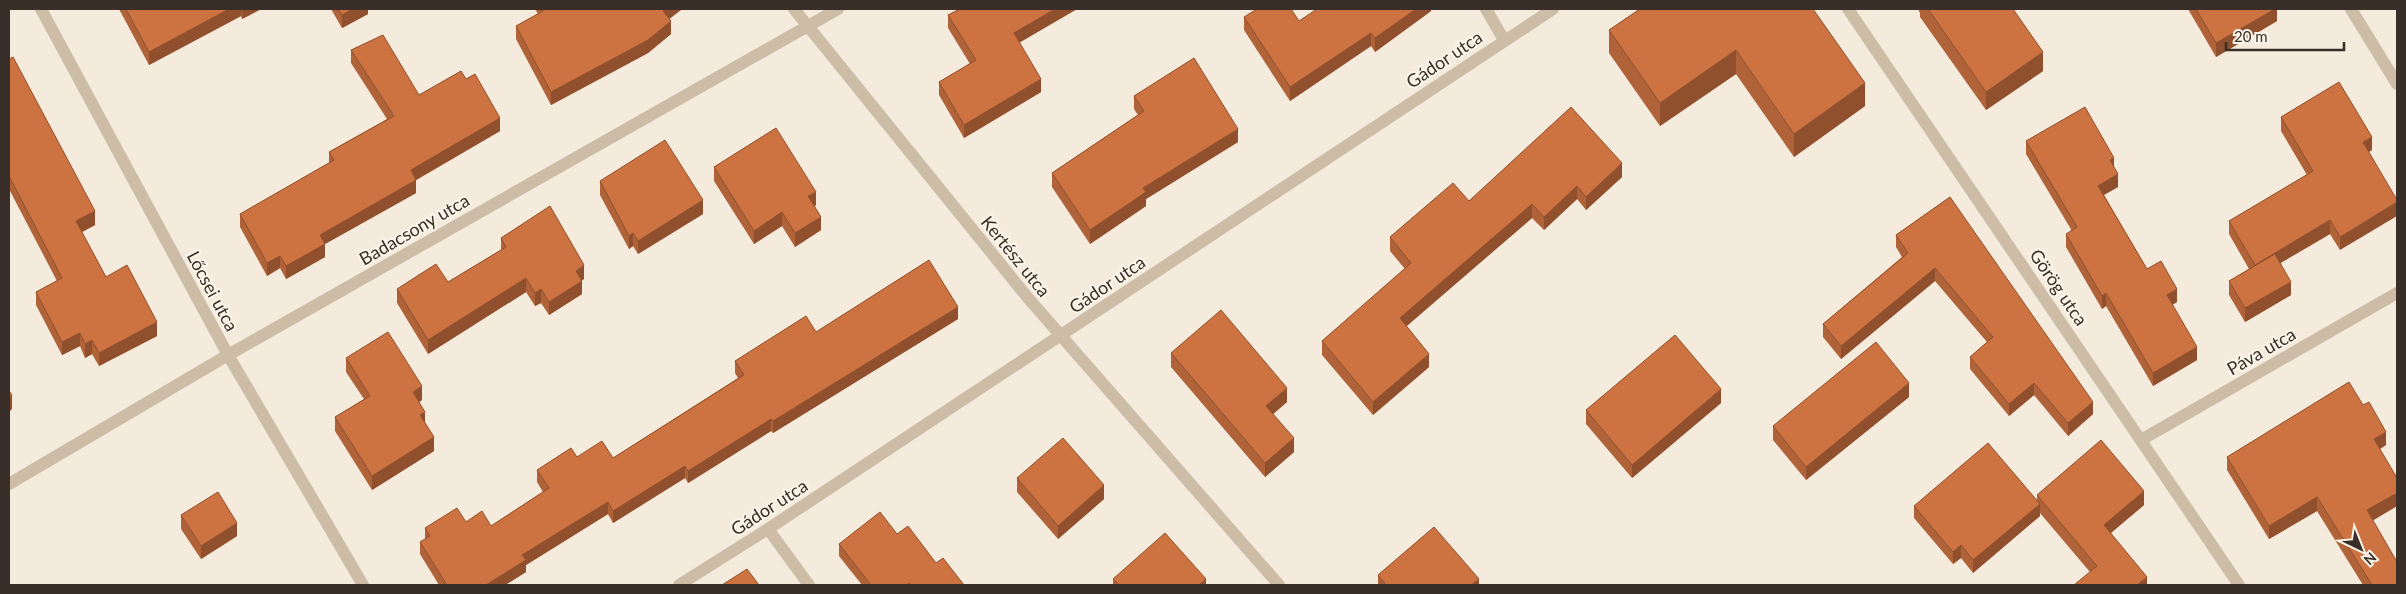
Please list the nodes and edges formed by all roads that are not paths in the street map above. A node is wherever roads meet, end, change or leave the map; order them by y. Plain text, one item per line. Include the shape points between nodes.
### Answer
1 (40, 9) edge
2 (794, 9) edge
3 (838, 9) edge
4 (1486, 9) edge
5 (1553, 9) edge
6 (1848, 9) edge
7 (2352, 9) edge
8 (808, 26) junction
9 (1504, 40) junction
10 (2395, 76) edge
11 (2397, 293) edge
12 (1060, 336) junction
13 (228, 355) junction
14 (2141, 440) junction
15 (9, 484) edge
16 (768, 529) junction
17 (363, 585) edge
18 (679, 585) edge
19 (809, 585) edge
20 (1279, 585) edge
21 (2239, 585) edge

1 - 13 street, Lőcsei utca
2 - 8 street, Kertész utca
3 - 8 street, Badacsony utca
4 - 9 street
5 - 9 street, Gádor utca
6 - 14 street, Görög utca
7 - 10 street
8 - 12 street, Kertész utca
8 - 13 street, Badacsony utca
9 - 12 street, Gádor utca
11 - 14 street, Páva utca
12 - 16 street, Gádor utca
12 - 20 street, Kertész utca
13 - 15 street, Badacsony utca
13 - 17 street, Lőcsei utca
14 - 21 street, Görög utca
16 - 18 street, Gádor utca
16 - 19 street

